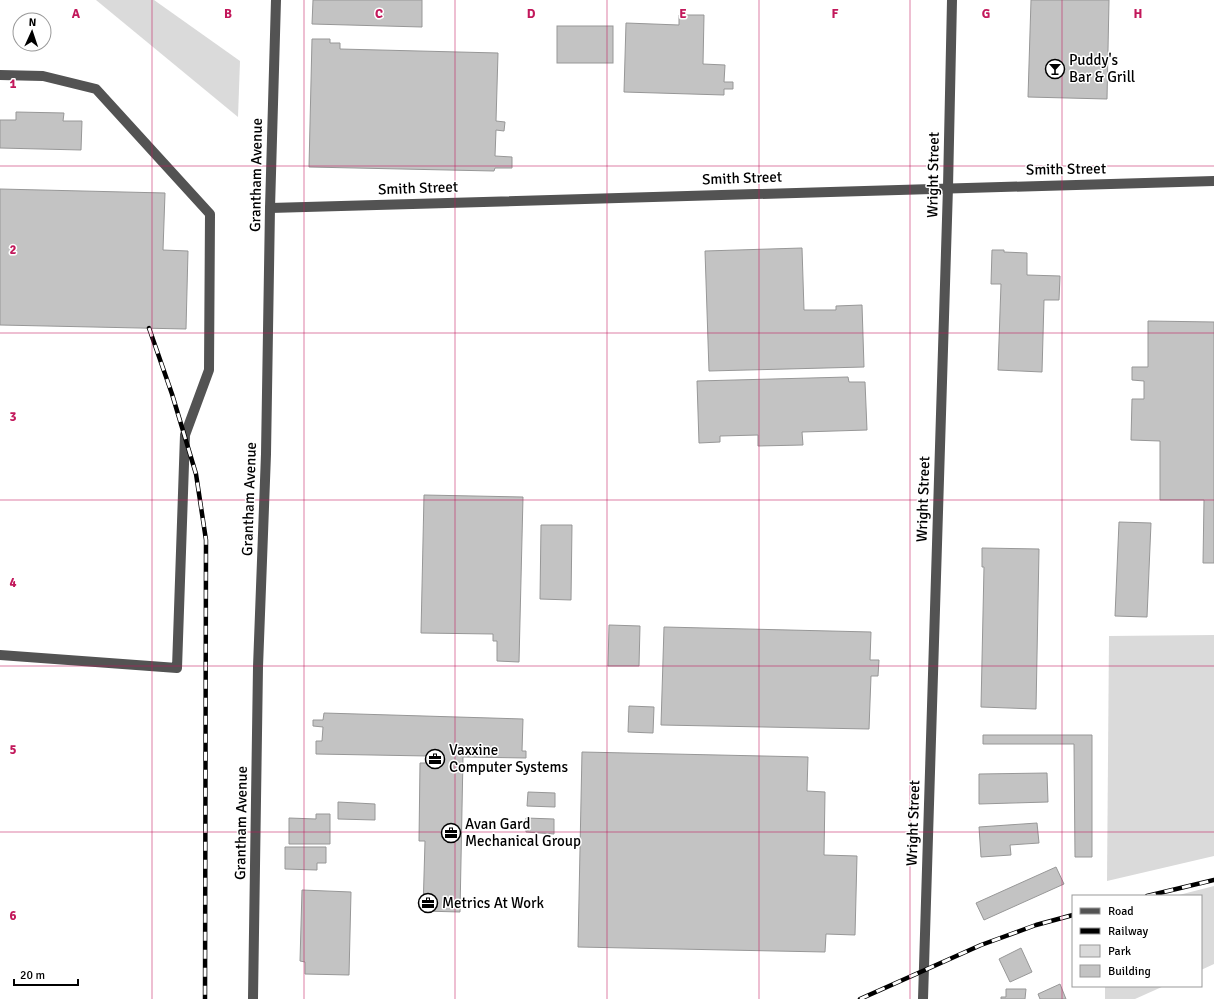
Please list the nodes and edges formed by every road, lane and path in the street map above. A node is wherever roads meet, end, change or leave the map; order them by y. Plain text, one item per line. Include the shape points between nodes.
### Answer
1 (276, 0) edge
2 (952, 0) edge
3 (0, 75) edge
4 (1214, 180) edge
5 (948, 187) junction
6 (270, 208) junction
7 (0, 655) edge
8 (254, 999) edge
9 (923, 999) edge

1 - 6 street, Grantham Avenue
2 - 5 street, Wright Street
3 - 7 street via 43,76 96,89 210,214 210,222 209,370 184,435 177,668
4 - 5 street, Smith Street
5 - 6 street, Smith Street
5 - 9 street, Wright Street
6 - 8 street, Grantham Avenue via 266,454 258,668

